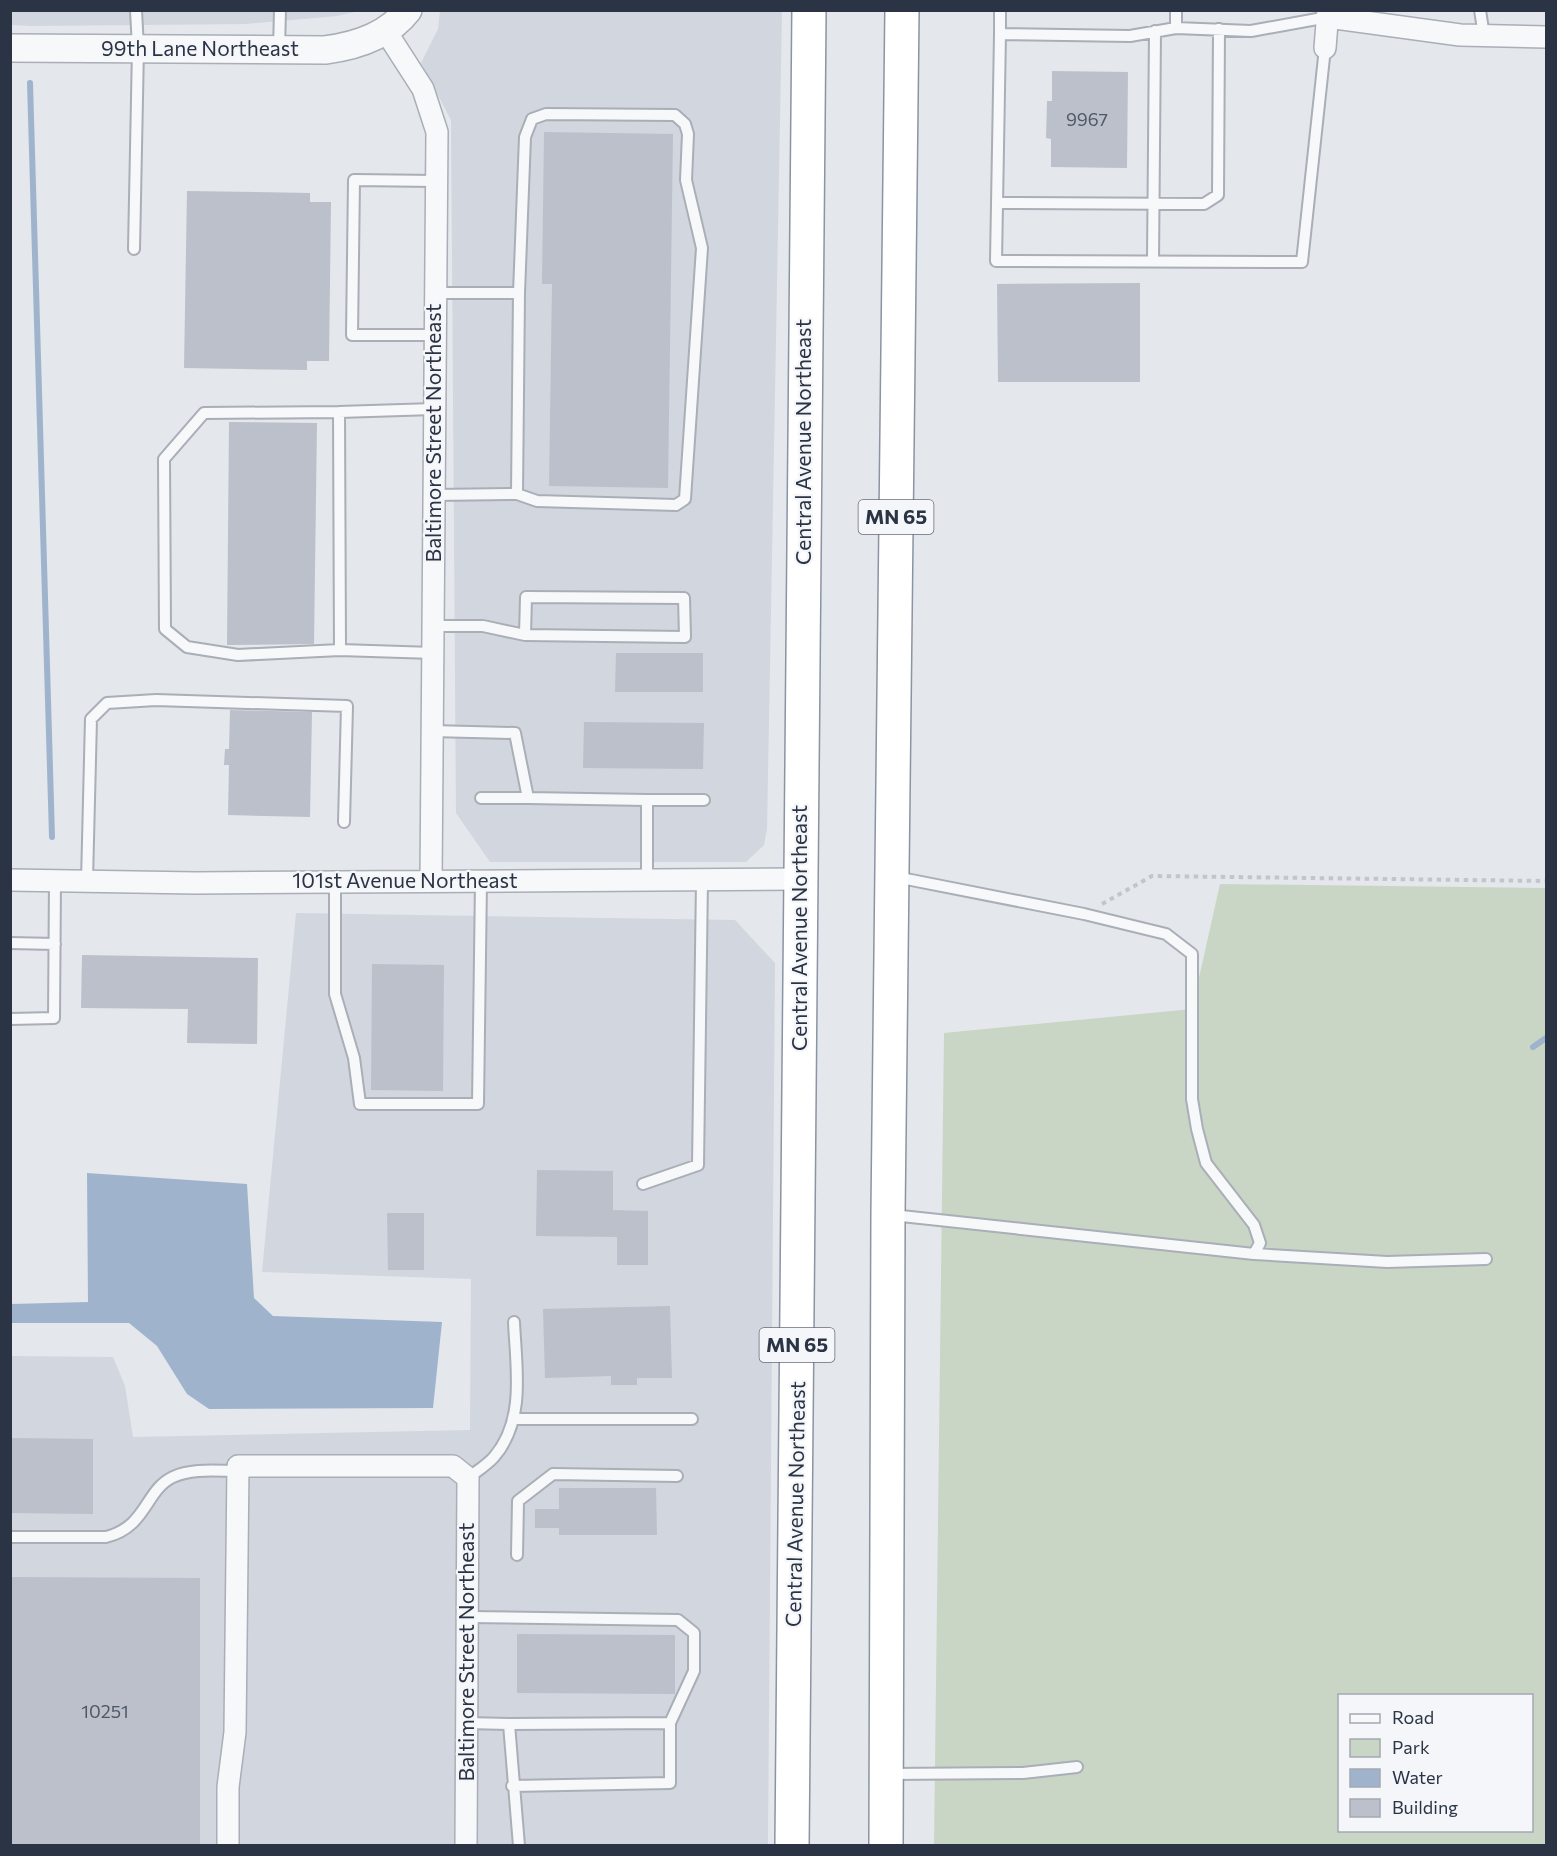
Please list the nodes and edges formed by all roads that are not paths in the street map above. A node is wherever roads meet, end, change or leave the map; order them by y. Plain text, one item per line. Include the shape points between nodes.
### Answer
1 (135, 10) edge
2 (280, 10) edge
3 (408, 10) edge
4 (809, 10) edge
5 (902, 10) edge
6 (1000, 10) edge
7 (1176, 10) edge
8 (1480, 10) edge
9 (1328, 14) edge
10 (1176, 28) junction
11 (1219, 29) junction
12 (385, 30) junction
13 (1155, 31) junction
14 (1000, 34) junction
15 (1484, 36) junction
16 (1546, 37) edge
17 (10, 48) edge
18 (138, 48) junction
19 (1325, 48) joint
20 (279, 50) junction
21 (436, 181) junction
22 (1154, 202) junction
23 (997, 203) junction
24 (134, 249) dead end
25 (1153, 261) junction
26 (436, 292) junction
27 (519, 292) junction
28 (435, 334) junction
29 (435, 409) junction
30 (339, 412) junction
31 (517, 494) junction
32 (434, 495) junction
33 (433, 626) junction
34 (525, 635) junction
35 (340, 650) junction
36 (433, 653) junction
37 (432, 731) junction
38 (481, 798) dead end
39 (528, 798) junction
40 (647, 800) junction
41 (704, 800) dead end
42 (344, 822) dead end
43 (891, 876) junction
44 (801, 879) junction
45 (10, 880) edge
46 (55, 880) junction
47 (647, 880) junction
48 (702, 880) junction
49 (87, 881) junction
50 (431, 881) junction
51 (481, 881) junction
52 (335, 882) junction
53 (10, 943) edge
54 (55, 944) junction
55 (10, 1019) edge
56 (643, 1184) dead end
57 (888, 1214) junction
58 (1254, 1254) junction
59 (1486, 1259) dead end
60 (514, 1322) dead end
61 (514, 1419) junction
62 (692, 1419) dead end
63 (238, 1471) junction
64 (460, 1472) junction
65 (676, 1476) dead end
66 (10, 1537) edge
67 (517, 1555) dead end
68 (467, 1617) junction
69 (670, 1723) junction
70 (466, 1724) junction
71 (509, 1724) junction
72 (1077, 1767) dead end
73 (886, 1774) junction
74 (512, 1786) junction
75 (228, 1845) edge
76 (466, 1845) edge
77 (519, 1845) edge
78 (792, 1845) edge
79 (886, 1845) edge

1 - 18 lane
2 - 20 lane
3 - 12 street
4 - 44 highway, Central Avenue Northeast / MN 65
5 - 43 highway, MN 65
6 - 14 lane
7 - 10 lane
8 - 15 lane
9 - 11 lane via 1251,31
9 - 15 street
9 - 19 street
10 - 11 lane
10 - 13 lane
11 - 22 lane via 1218,195 1204,204
12 - 20 street, 99th Lane Northeast via 347,47
12 - 21 street, Baltimore Street Northeast via 423,90 436,132
13 - 14 lane via 1130,36
13 - 22 lane
14 - 23 lane
15 - 16 street
17 - 18 street, 99th Lane Northeast
18 - 20 street, 99th Lane Northeast
18 - 24 lane
19 - 25 lane via 1302,262
21 - 26 street, Baltimore Street Northeast
21 - 28 lane via 354,180 352,335
22 - 23 lane
22 - 25 lane
23 - 25 lane via 996,261
26 - 27 lane
26 - 28 street, Baltimore Street Northeast
27 - 31 lane
27 - 31 lane via 525,137 532,119 546,114 675,115 685,124 686,180 702,248 685,499 676,505 548,501
28 - 29 street, Baltimore Street Northeast
29 - 30 lane
29 - 32 street, Baltimore Street Northeast
30 - 35 lane
30 - 35 lane via 204,413 164,459 165,629 187,647 238,655
31 - 32 lane
32 - 33 street, Baltimore Street Northeast
33 - 34 lane via 483,626
33 - 36 street, Baltimore Street Northeast
34 - 34 lane via 685,637 684,598 526,597
35 - 36 lane
36 - 37 street, Baltimore Street Northeast
37 - 39 lane via 515,733
37 - 50 street, Baltimore Street Northeast
38 - 39 lane
39 - 40 lane
40 - 41 lane
40 - 47 lane
42 - 49 lane via 346,706 156,700 107,703 91,719
43 - 57 highway, MN 65
43 - 58 lane via 1166,934 1192,954 1192,1099 1197,1129 1206,1162 1254,1225 1260,1243
44 - 48 street, 101st Avenue Northeast
44 - 78 highway, Central Avenue Northeast / MN 65
45 - 46 street, 101st Avenue Northeast
46 - 49 street, 101st Avenue Northeast
46 - 54 lane
47 - 48 street, 101st Avenue Northeast
47 - 51 street, 101st Avenue Northeast
48 - 56 lane via 698,1165
49 - 52 street, 101st Avenue Northeast
50 - 51 street, 101st Avenue Northeast
50 - 52 street, 101st Avenue Northeast
51 - 52 lane via 478,1104 360,1104 354,1058 335,994
53 - 54 lane
54 - 55 lane via 54,1018
57 - 58 lane
57 - 73 highway, MN 65
58 - 59 lane via 1387,1262
60 - 61 lane
61 - 62 lane
61 - 64 lane via 507,1439 492,1459
63 - 64 street via 238,1466
63 - 66 lane via 198,1471 171,1478 140,1517 119,1534
63 - 75 street via 236,1732 228,1787
64 - 68 street, Baltimore Street Northeast
65 - 67 lane via 553,1474 518,1501
68 - 69 lane via 678,1620 694,1633 694,1671
68 - 70 street, Baltimore Street Northeast
69 - 71 lane
69 - 74 lane via 670,1783
70 - 71 lane
70 - 76 street, Baltimore Street Northeast
71 - 74 lane
72 - 73 lane via 1023,1773
73 - 79 highway, MN 65
74 - 77 lane

